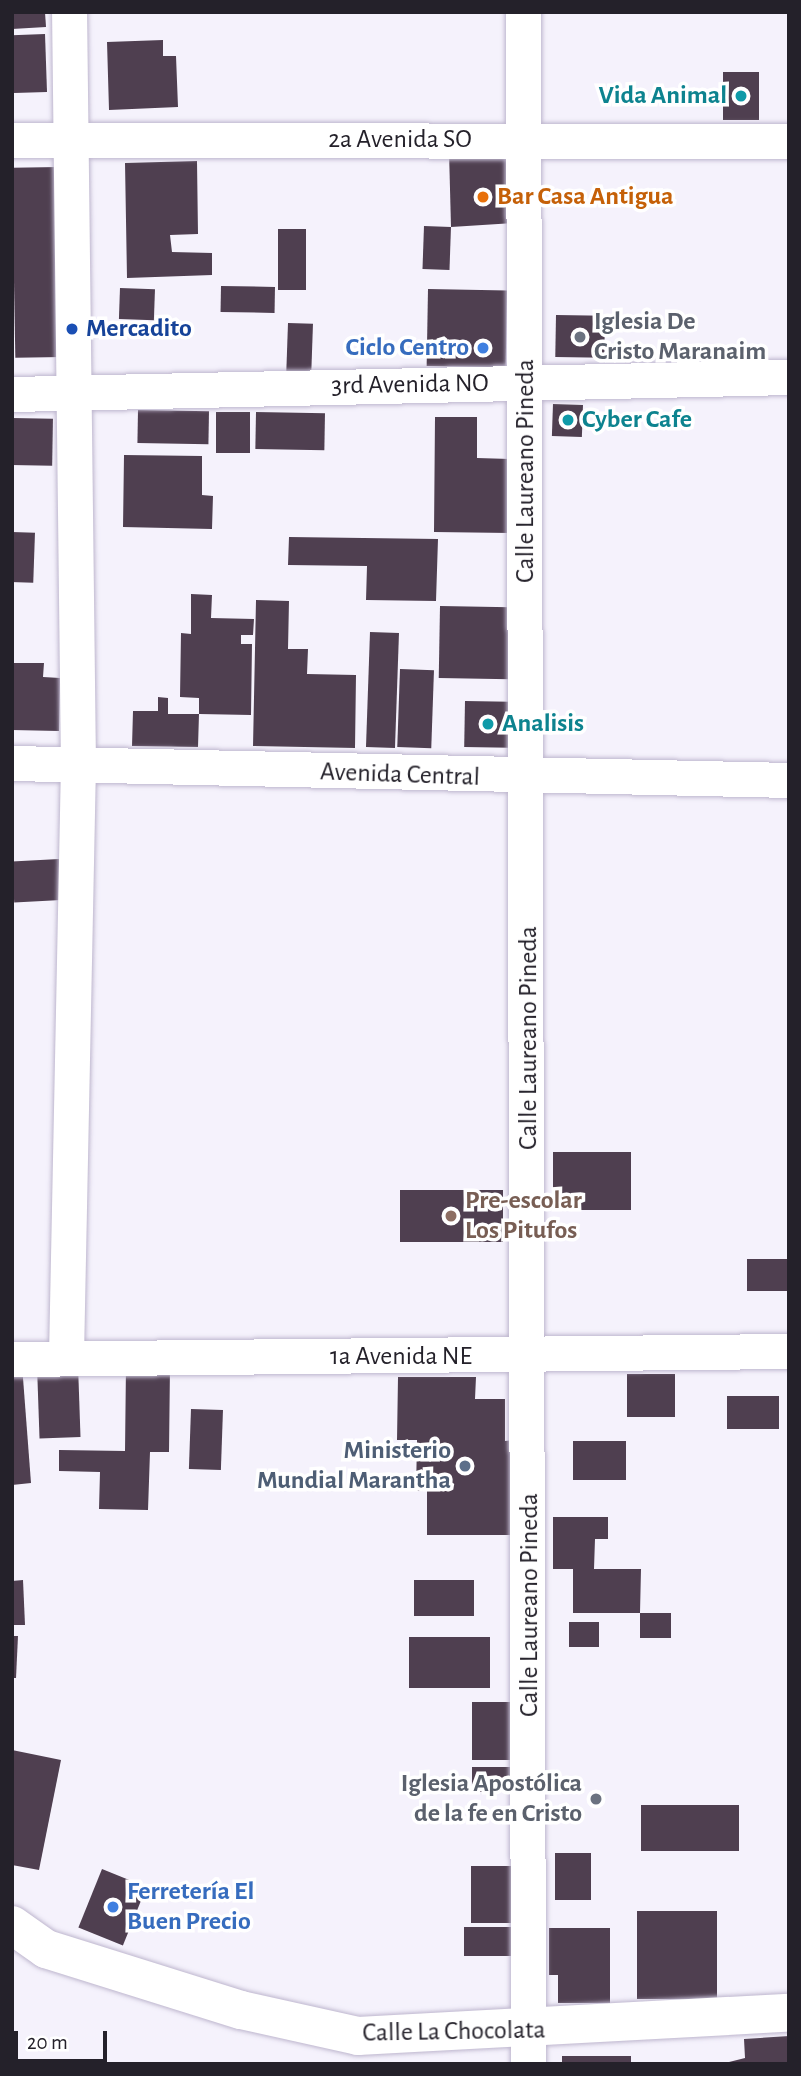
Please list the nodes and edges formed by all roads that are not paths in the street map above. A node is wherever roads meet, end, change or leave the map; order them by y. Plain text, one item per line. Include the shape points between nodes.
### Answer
1 (69, 12) edge
2 (523, 12) edge
3 (524, 139) junction
4 (12, 140) edge
5 (69, 141) junction
6 (789, 141) edge
7 (789, 377) edge
8 (525, 383) junction
9 (74, 393) junction
10 (12, 394) edge
11 (12, 763) edge
12 (78, 765) junction
13 (528, 779) junction
14 (789, 780) edge
15 (789, 1351) edge
16 (66, 1356) junction
17 (530, 1357) junction
18 (12, 1359) edge
19 (12, 1925) edge
20 (789, 2012) edge
21 (530, 2048) edge

1 - 5 street
2 - 3 street, Calle Laureano Pineda
3 - 5 street, 2a Avenida SO
3 - 6 street, 2a Avenida SO
3 - 8 street, Calle Laureano Pineda
4 - 5 street, 2a Avenida SO
5 - 9 street
7 - 8 street, 3rd Avenida NO
8 - 9 street, 3rd Avenida NO
8 - 13 street, Calle Laureano Pineda
9 - 10 street, 3rd Avenida NO
9 - 12 street
11 - 12 street, Avenida Central
12 - 13 street, Avenida Central
12 - 16 street
13 - 14 street, Avenida Central
13 - 17 street, Calle Laureano Pineda
15 - 17 street, 1a Avenida NE
16 - 17 street, 1a Avenida NE
16 - 18 street, 1a Avenida NE
17 - 21 street, Calle Laureano Pineda
19 - 21 street, Calle La Chocolata via 46,1949 241,2010 358,2036
20 - 21 street, Calle La Chocolata

